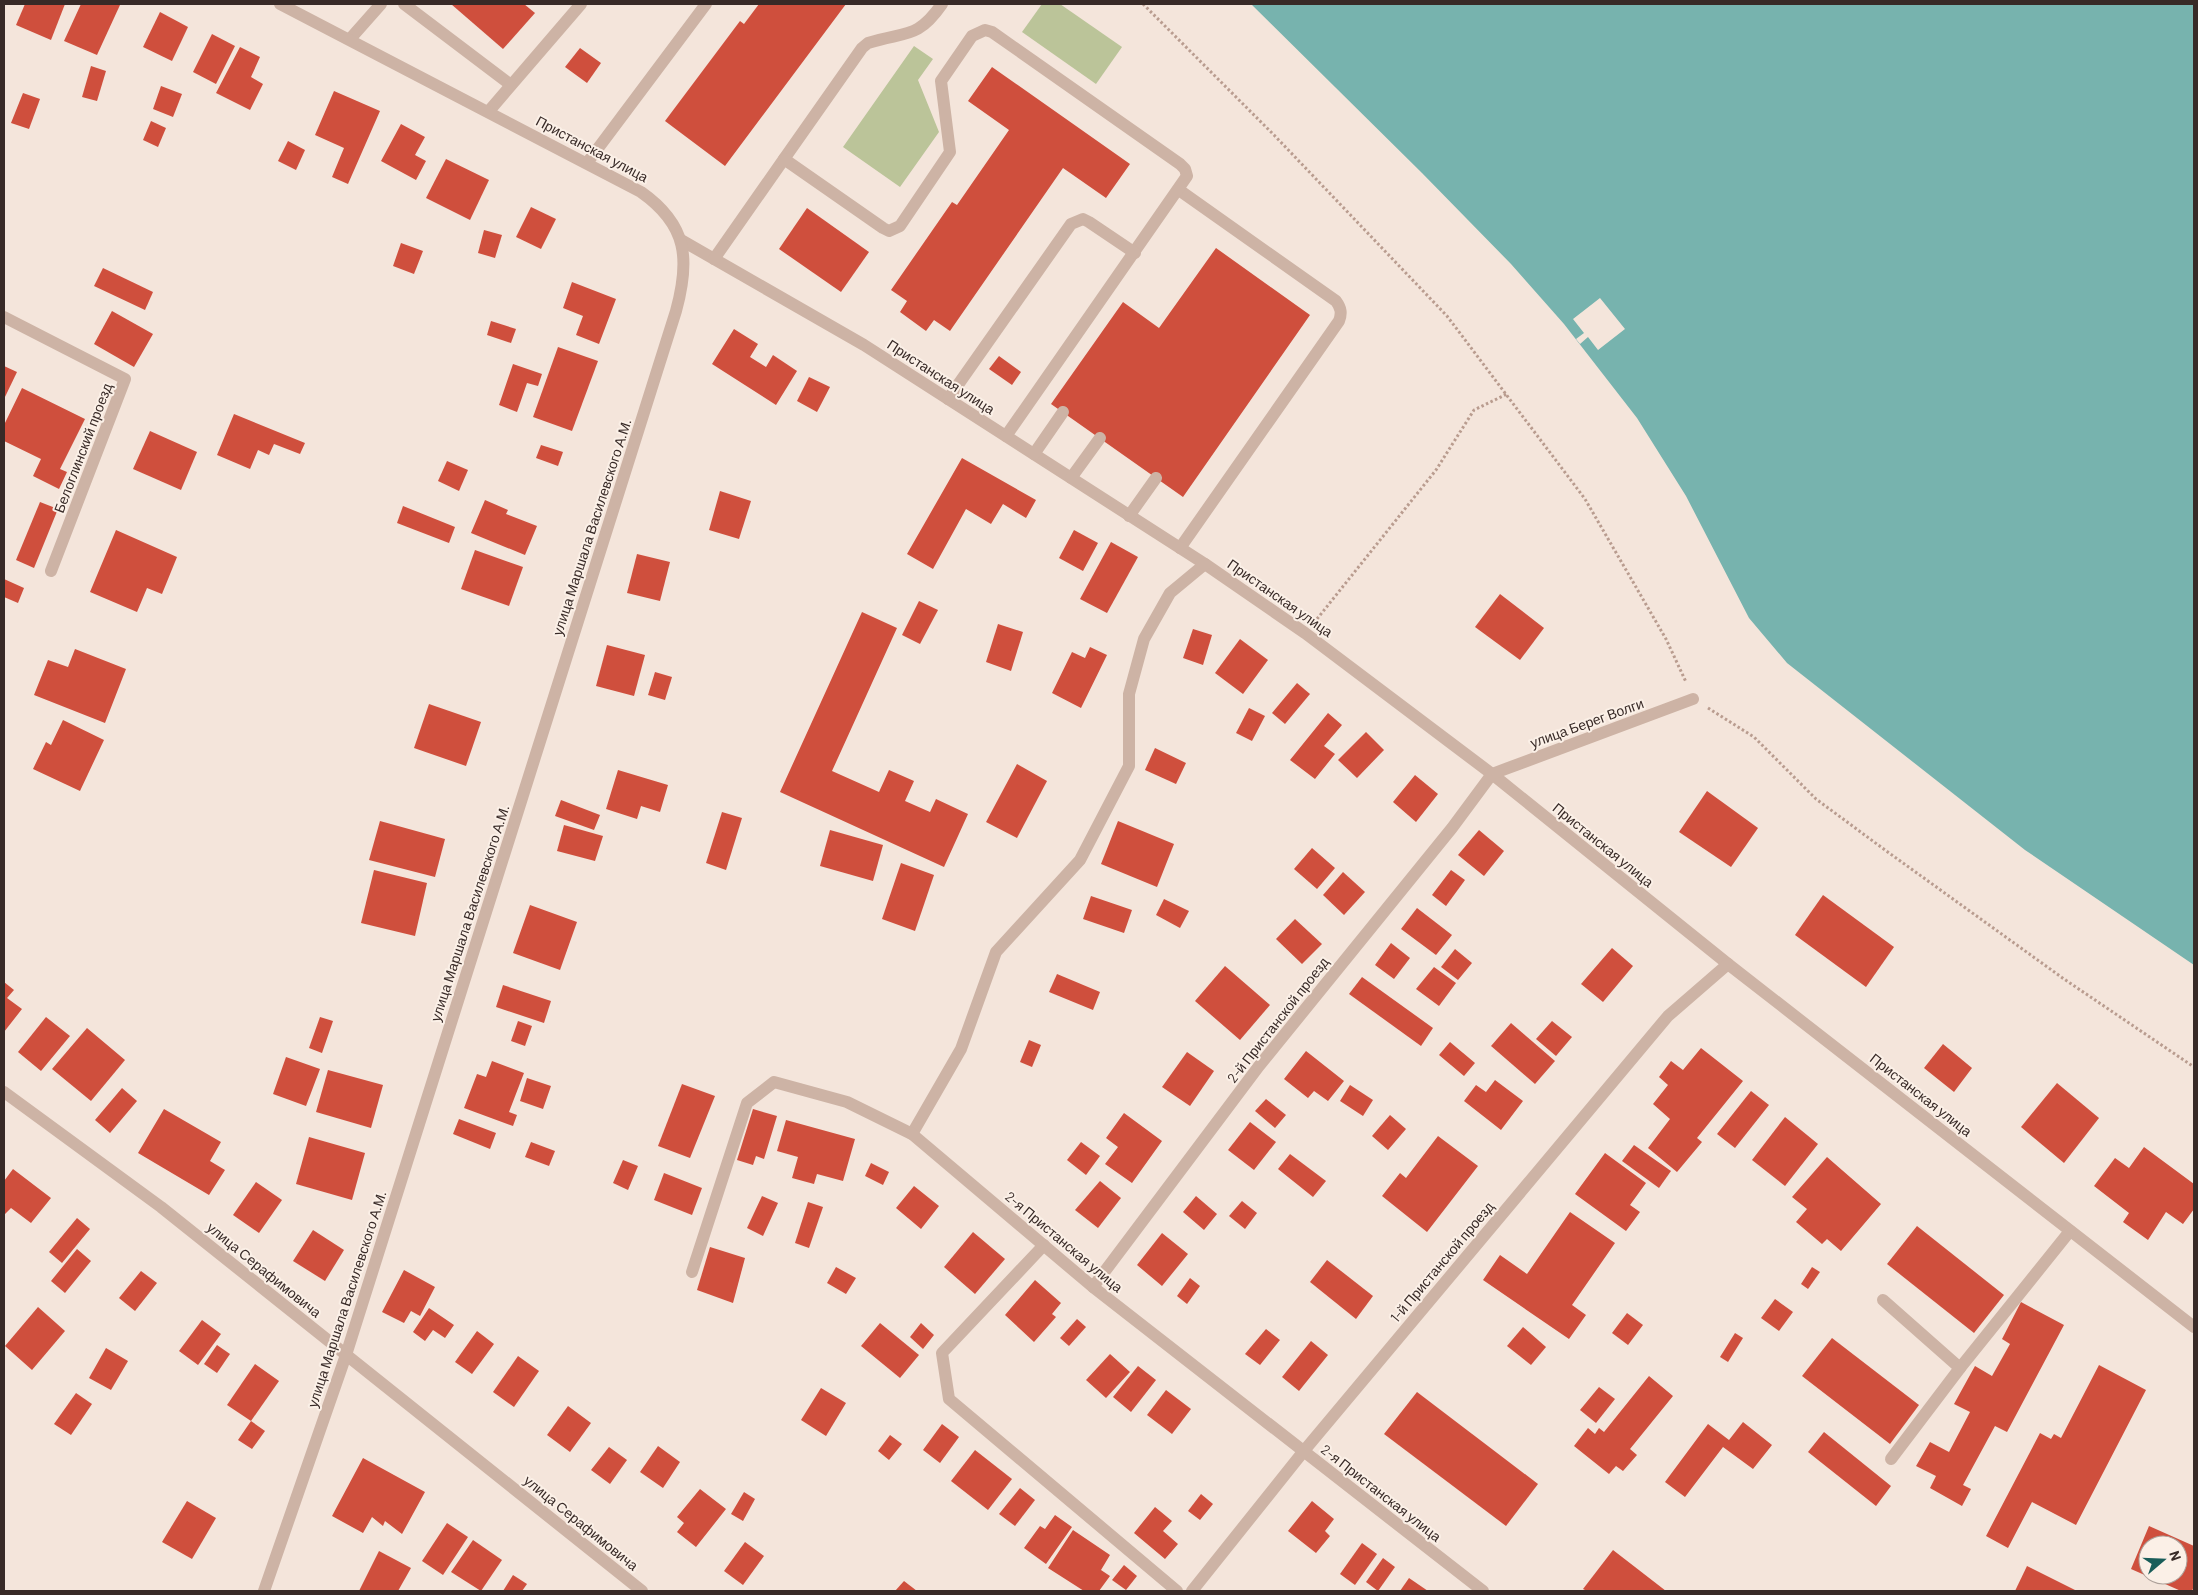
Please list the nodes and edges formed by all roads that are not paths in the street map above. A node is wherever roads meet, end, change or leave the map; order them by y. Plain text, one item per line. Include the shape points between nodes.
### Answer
1 (280, 4) edge
2 (382, 4) edge
3 (404, 4) edge
4 (581, 4) edge
5 (706, 4) edge
6 (942, 4) edge
7 (350, 39) junction
8 (511, 85) junction
9 (489, 111) junction
10 (784, 159) junction
11 (587, 163) junction
12 (1179, 190) junction
13 (682, 240) junction
14 (1135, 254) junction
15 (714, 259) junction
16 (4, 317) edge
17 (948, 399) junction
18 (1063, 412) dead end
19 (1006, 436) junction
20 (1100, 438) dead end
21 (1034, 454) junction
22 (1071, 478) junction
23 (1156, 478) dead end
24 (1129, 516) junction
25 (1180, 548) junction
26 (1205, 564) junction
27 (51, 571) dead end
28 (1693, 699) road end
29 (1492, 774) junction
30 (1728, 964) junction
31 (4, 1092) edge
32 (912, 1134) junction
33 (2070, 1231) junction
34 (1044, 1245) junction
35 (692, 1272) dead end
36 (1094, 1288) junction
37 (1882, 1300) dead end
38 (2194, 1327) edge
39 (346, 1355) junction
40 (1960, 1368) junction
41 (1303, 1452) junction
42 (1891, 1459) dead end
43 (264, 1591) edge
44 (642, 1591) edge
45 (1177, 1591) edge
46 (1192, 1591) edge
47 (1483, 1591) edge

1 - 7 street, Пристанская улица
2 - 7 street
3 - 8 street
4 - 8 street
5 - 11 street
6 - 10 street via 923,27 862,48
7 - 9 street, Пристанская улица
8 - 9 street
9 - 11 street, Пристанская улица
10 - 12 street via 883,228 889,231 900,226 950,152 941,81 972,36 986,30 1180,164 1187,176
10 - 15 street
11 - 13 street, Пристанская улица via 654,201 675,224
12 - 14 street
12 - 25 street via 1336,301 1342,314
13 - 15 street, Пристанская улица
13 - 39 street, улица Маршала Василевского А.М. via 683,283 676,311
14 - 17 street via 1090,222 1083,219 1071,224
14 - 19 street
15 - 17 street, Пристанская улица via 864,345
16 - 27 street, Белоглинский проезд via 125,379
17 - 19 street, Пристанская улица
18 - 21 street
19 - 21 street, Пристанская улица
20 - 22 street
21 - 22 street, Пристанская улица
22 - 24 street, Пристанская улица
23 - 24 street
24 - 25 street, Пристанская улица
25 - 26 street, Пристанская улица
26 - 29 street, Пристанская улица via 1305,633
26 - 32 street via 1170,592 1144,639 1129,694 1129,766 1080,860 996,952 961,1050
28 - 29 street, улица Берег Волги
29 - 30 street, Пристанская улица
29 - 36 street, 2-й Пристанской проезд via 1259,1066
30 - 33 street, Пристанская улица
30 - 41 street, 1-й Пристанской проезд via 1668,1016
31 - 39 street, улица Серафимовича via 161,1207
32 - 34 street, 2-я Пристанская улица
32 - 35 street, 2-я Пристанская улица via 847,1102 774,1082 747,1103
33 - 38 street, Пристанская улица
33 - 40 street
34 - 36 street, 2-я Пристанская улица
34 - 45 street via 942,1353 949,1399
36 - 41 street, 2-я Пристанская улица
37 - 40 street
39 - 43 street, улица Маршала Василевского А.М.
39 - 44 street, улица Серафимовича
40 - 42 street
41 - 46 street, 1-й Пристанской проезд
41 - 47 street, 2-я Пристанская улица

